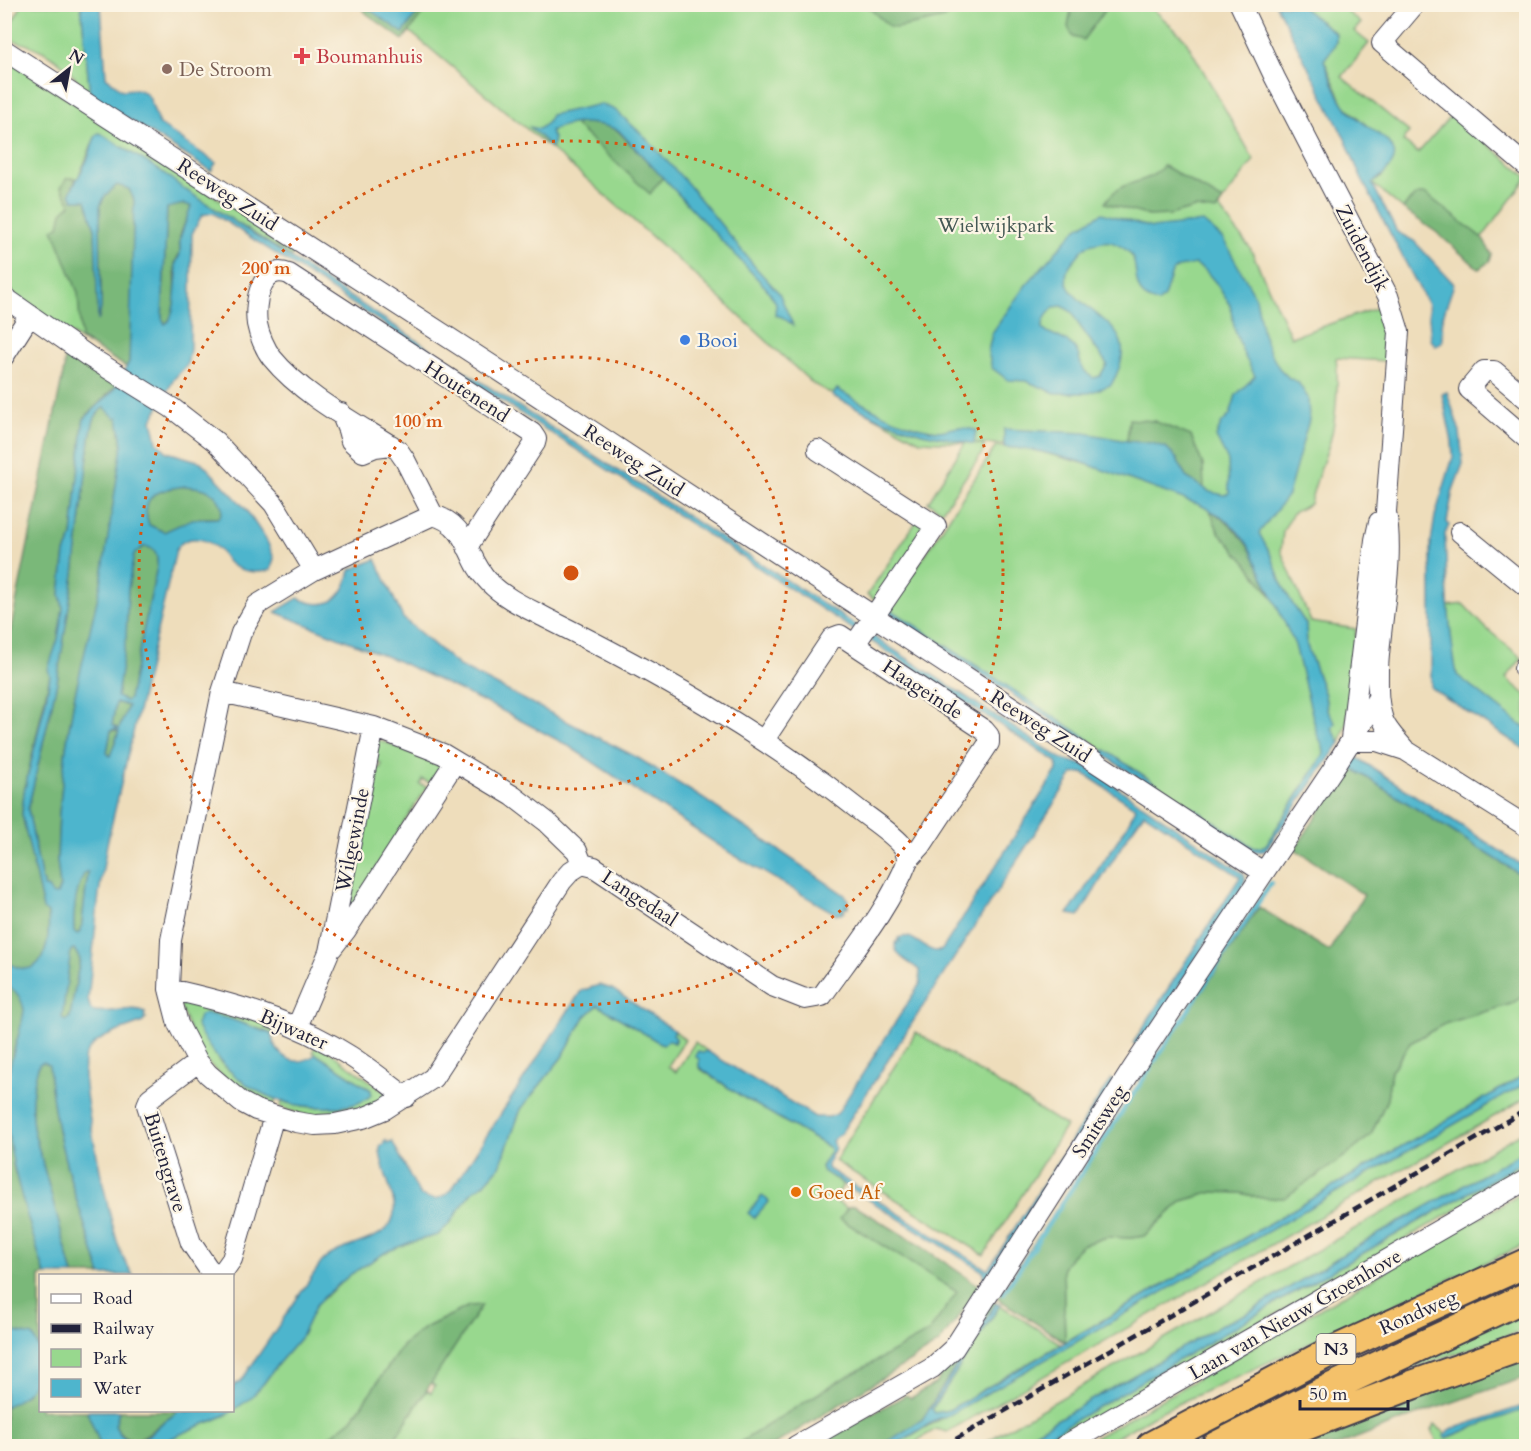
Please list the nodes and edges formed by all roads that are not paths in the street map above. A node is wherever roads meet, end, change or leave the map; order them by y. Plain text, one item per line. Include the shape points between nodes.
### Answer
1 (1240, 4) edge
2 (1415, 4) edge
3 (4, 50) edge
4 (1527, 166) edge
5 (304, 250) junction
6 (289, 274) junction
7 (4, 297) edge
8 (30, 315) junction
9 (4, 356) edge
10 (1527, 398) edge
11 (1527, 438) edge
12 (818, 450) dead end
13 (1386, 512) junction
14 (433, 515) junction
15 (1460, 532) dead end
16 (467, 547) junction
17 (314, 570) junction
18 (1527, 586) edge
19 (864, 631) junction
20 (1527, 664) edge
21 (1527, 671) edge
22 (222, 692) junction
23 (1378, 698) junction
24 (374, 727) junction
25 (764, 740) junction
26 (1351, 741) junction
27 (1405, 750) junction
28 (455, 762) junction
29 (1527, 826) edge
30 (909, 860) junction
31 (582, 864) junction
32 (1263, 872) junction
33 (329, 952) junction
34 (169, 989) junction
35 (297, 1027) junction
36 (198, 1062) junction
37 (406, 1097) junction
38 (274, 1116) junction
39 (1527, 1180) edge
40 (1527, 1263) edge
41 (217, 1274) edge
42 (220, 1274) edge
43 (1527, 1297) edge
44 (1527, 1345) edge
45 (796, 1446) edge
46 (1064, 1446) edge
47 (1151, 1446) edge
48 (1216, 1446) edge
49 (1253, 1446) edge

1 - 13 street, Zuidendijk via 1389,296 1399,332
2 - 4 street via 1382,43
3 - 5 street, Reeweg Zuid
5 - 6 street
5 - 19 street, Reeweg Zuid
6 - 14 street via 272,273 264,280 257,300 261,337 270,355 289,376 398,450
6 - 16 street, Houtenend via 536,439
7 - 8 street
8 - 9 street
8 - 17 street via 172,408 216,442 274,504
10 - 11 street via 1494,371 1484,371 1469,389
12 - 19 street via 936,526
13 - 23 street, Zuidendijk via 1387,580
13 - 26 street, Zuidendijk via 1377,525
14 - 16 street via 452,523
14 - 17 street, Langedaal
15 - 18 street
16 - 25 street via 479,570 501,592 645,668
17 - 22 street, Langedaal via 257,605 241,633
19 - 25 street, Haageinde via 832,638
19 - 30 street, Haageinde via 989,736 989,743
19 - 32 street, Reeweg Zuid
20 - 21 street
22 - 24 street
22 - 34 street, Langedaal via 171,940
23 - 26 street
23 - 27 street, Zuidendijk via 1384,722
24 - 28 street
24 - 33 street, Wilgewinde
25 - 30 street via 890,835 902,845
26 - 27 street, Zuidendijk via 1377,741
26 - 32 street, Smitsweg
27 - 29 street, Zuidendijk
28 - 31 street via 513,796 547,822 578,851
28 - 33 street, Wilgewinde
30 - 31 street, Langedaal via 887,902 822,996 805,999 772,986 594,867
31 - 37 street, Langedaal via 562,881 433,1078
32 - 45 street, Smitsweg via 954,1348 932,1368
33 - 35 street, Wilgewinde
34 - 35 street, Bijwater via 228,1002
34 - 36 street, Langedaal via 178,1024
35 - 37 street, Bijwater via 350,1055
36 - 38 street, Langedaal via 241,1102
36 - 41 street, Buitengrave via 150,1098 147,1105 191,1243 208,1268
37 - 38 street, Langedaal via 363,1118 335,1124 315,1125
38 - 42 street, Buitengrave via 232,1259
39 - 46 street, Laan van Nieuw Groenhove
40 - 47 highway, Rondweg / N3 via 1324,1355
43 - 48 highway, Rondweg / N3 via 1328,1389
44 - 49 highway

